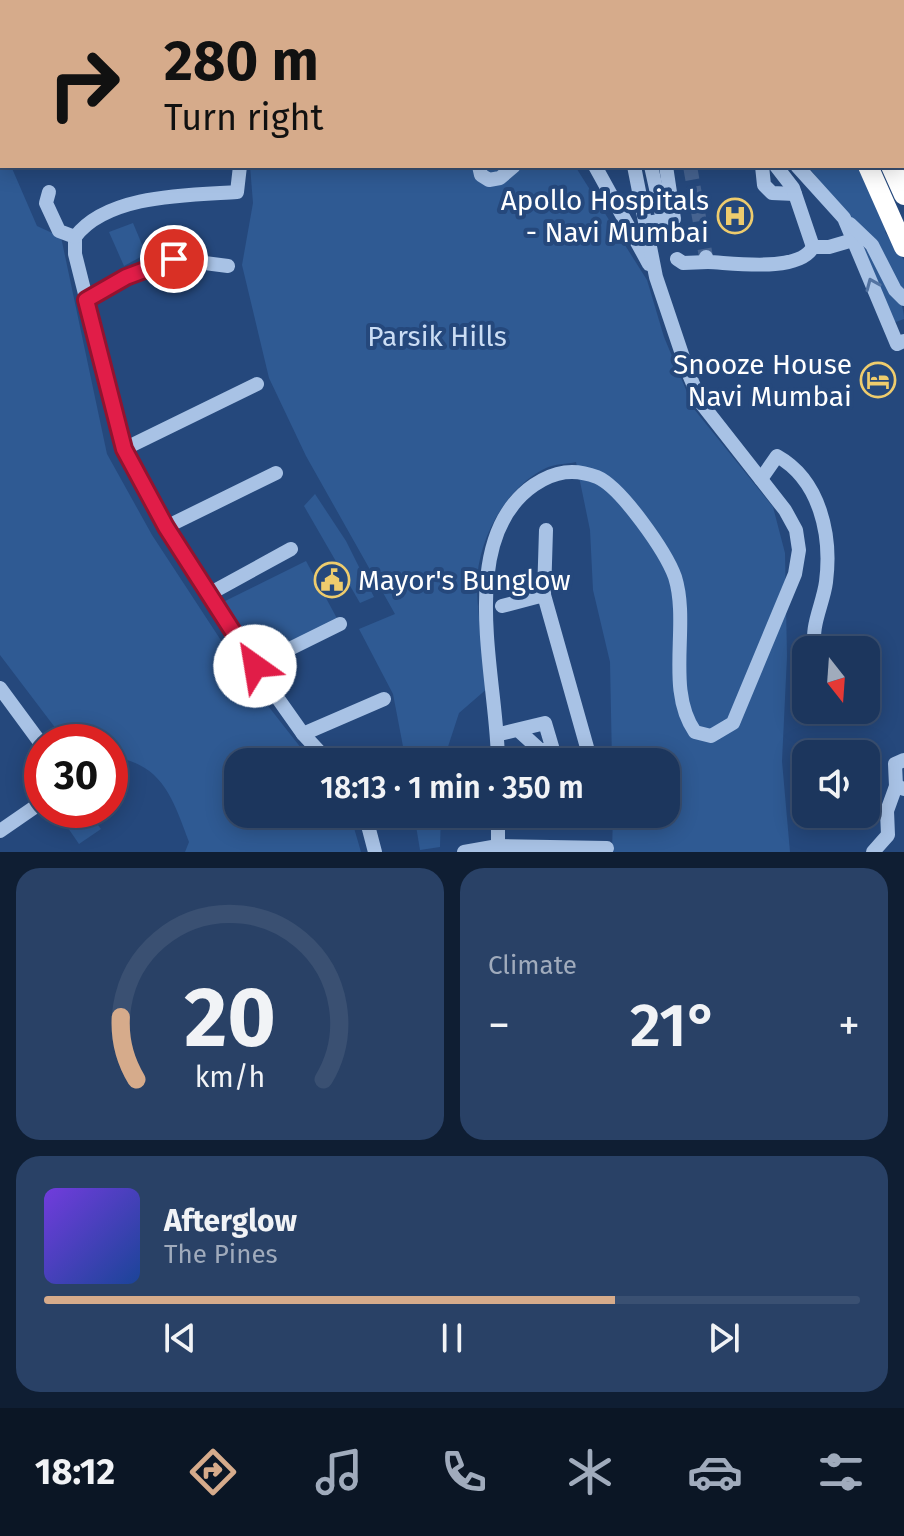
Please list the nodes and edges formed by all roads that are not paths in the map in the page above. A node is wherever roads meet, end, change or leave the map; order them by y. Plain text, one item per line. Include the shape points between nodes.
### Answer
1 (240, 168) edge
2 (479, 168) edge
3 (512, 168) edge
4 (596, 168) edge
5 (634, 168) edge
6 (651, 168) edge
7 (666, 168) edge
8 (762, 168) edge
9 (777, 168) edge
10 (799, 168) edge
11 (869, 168) edge
12 (892, 168) edge
13 (808, 179) junction
14 (794, 191) junction
15 (49, 192) dead end
16 (904, 195) edge
17 (844, 218) junction
18 (663, 220) junction
19 (646, 223) junction
20 (75, 237) junction
21 (853, 240) dead end
22 (813, 247) junction
23 (904, 247) edge
24 (677, 259) dead end
25 (228, 266) dead end
26 (656, 277) junction
27 (904, 299) edge
28 (86, 300) junction
29 (897, 326) edge
30 (900, 342) edge
31 (904, 359) edge
32 (257, 384) dead end
33 (124, 449) junction
34 (276, 473) dead end
35 (761, 479) junction
36 (166, 527) junction
37 (546, 530) dead end
38 (796, 535) junction
39 (824, 545) junction
40 (291, 549) dead end
41 (209, 594) junction
42 (544, 595) junction
43 (502, 606) dead end
44 (340, 624) dead end
45 (815, 636) edge
46 (255, 666) junction
47 (0, 688) edge
48 (384, 699) dead end
49 (27, 724) edge
50 (507, 730) junction
51 (303, 734) junction
52 (316, 748) edge
53 (502, 748) edge
54 (524, 748) edge
55 (587, 748) edge
56 (904, 760) edge
57 (900, 788) edge
58 (24, 814) edge
59 (369, 828) edge
60 (498, 828) edge
61 (0, 831) edge
62 (888, 832) junction
63 (904, 837) edge
64 (607, 848) dead end
65 (498, 849) edge
66 (375, 852) edge
67 (464, 852) edge
68 (873, 852) edge

1 - 20 street via 237,192 139,200
2 - 3 street via 489,180
4 - 26 street
5 - 19 street
6 - 18 street
7 - 18 street via 675,216
8 - 14 street via 764,185 772,193
9 - 14 street
10 - 13 street
11 - 23 highway
12 - 16 highway
13 - 14 street
13 - 17 street
14 - 22 street
15 - 20 street via 46,203 59,231
17 - 27 street via 872,245
29 -> 17 street
18 - 19 street
19 - 26 street
20 - 28 street
21 - 22 street
22 - 24 street via 787,263
25 - 28 street via 174,259
26 - 35 street via 701,403
28 - 33 street
29 - 30 street
30 - 31 street
32 - 33 street
33 - 36 street
34 - 36 street
35 - 38 street
35 - 39 street via 777,456 804,476 816,495
36 - 41 street
37 - 42 street
38 - 39 street via 814,535
38 - 50 street via 795,574 738,713 724,731 711,736 695,732 684,711 680,605 665,556 629,507 601,479 577,471 549,475 525,491 491,550 484,589
39 - 45 street via 826,581
40 - 41 street
41 - 46 street
42 - 43 street
42 - 55 street
44 - 46 street
46 - 51 street
47 - 49 street
48 - 51 street
50 - 53 street
50 - 54 street
51 - 52 street
56 - 57 street via 895,764
57 - 62 street via 887,811
58 - 61 street
59 - 66 street
60 - 65 street
62 - 63 street
62 - 68 street
64 - 65 street
65 - 67 street

